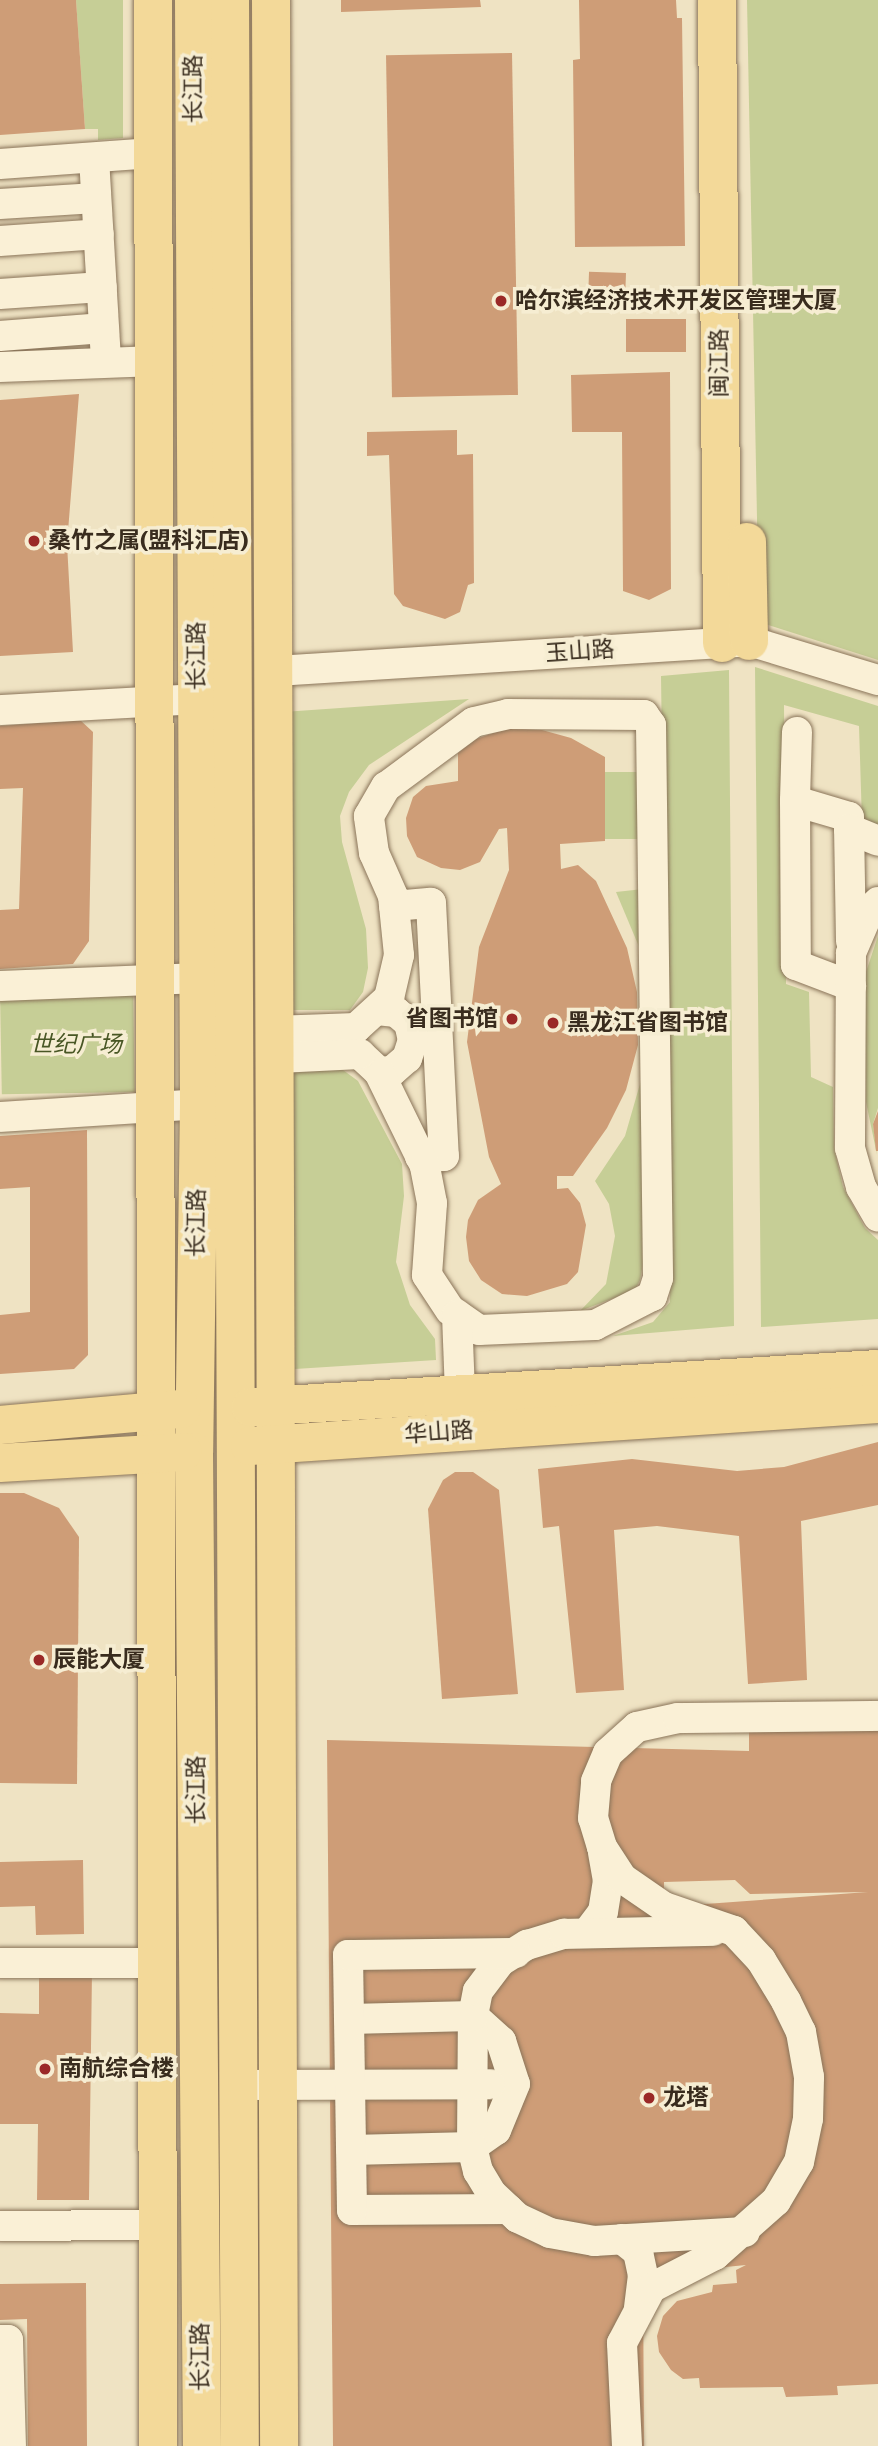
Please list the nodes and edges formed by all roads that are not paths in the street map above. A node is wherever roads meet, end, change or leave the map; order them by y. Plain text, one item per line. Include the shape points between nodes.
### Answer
1 (153, 0) edge
2 (194, 0) edge
3 (230, 0) edge
4 (271, 0) edge
5 (717, 0) edge
6 (739, 0) edge
7 (153, 153) junction
8 (93, 158) junction
9 (0, 164) edge
10 (96, 198) junction
11 (0, 204) edge
12 (99, 234) junction
13 (0, 241) edge
14 (102, 287) junction
15 (0, 294) edge
16 (104, 328) junction
17 (0, 336) edge
18 (106, 361) junction
19 (156, 361) junction
20 (0, 367) edge
21 (735, 642) junction
22 (276, 671) junction
23 (878, 680) edge
24 (156, 699) junction
25 (197, 699) junction
26 (0, 710) edge
27 (797, 732) dead end
28 (795, 801) junction
29 (849, 829) junction
30 (878, 841) edge
31 (878, 902) edge
32 (394, 906) junction
33 (851, 953) junction
34 (153, 978) junction
35 (198, 978) junction
36 (0, 986) edge
37 (851, 986) junction
38 (369, 1017) junction
39 (276, 1044) junction
40 (369, 1063) junction
41 (199, 1104) junction
42 (152, 1105) junction
43 (0, 1116) edge
44 (420, 1157) junction
45 (878, 1217) edge
46 (457, 1315) junction
47 (878, 1369) edge
48 (460, 1393) junction
49 (878, 1404) edge
50 (275, 1406) junction
51 (233, 1408) junction
52 (176, 1410) junction
53 (0, 1425) edge
54 (274, 1444) junction
55 (233, 1447) junction
56 (176, 1453) junction
57 (0, 1463) edge
58 (878, 1716) edge
59 (602, 1847) junction
60 (734, 1931) junction
61 (587, 1933) junction
62 (516, 1953) junction
63 (0, 1963) edge
64 (156, 1963) junction
65 (473, 2016) junction
66 (349, 2019) junction
67 (472, 2084) junction
68 (515, 2084) junction
69 (239, 2085) junction
70 (278, 2085) junction
71 (351, 2085) junction
72 (472, 2147) junction
73 (351, 2150) junction
74 (508, 2209) junction
75 (157, 2225) junction
76 (0, 2226) edge
77 (746, 2232) junction
78 (622, 2239) junction
79 (638, 2312) junction
80 (0, 2340) edge
81 (10, 2446) edge
82 (158, 2446) edge
83 (202, 2446) edge
84 (240, 2446) edge
85 (278, 2446) edge
86 (627, 2446) edge

1 - 7 main road
2 - 25 main road, 长江路
3 - 51 main road, 长江路
4 - 22 main road
5 - 21 main road, 闽江路
6 - 21 main road, 闽江路
7 - 8 street
7 - 19 main road
8 - 9 street
8 - 10 street
10 - 11 street
10 - 12 street
12 - 13 street
12 - 14 street
14 - 15 street
14 - 16 street
16 - 17 street
16 - 18 street
18 - 19 street
18 - 20 street
19 - 24 main road
21 - 22 street, 玉山路
21 - 23 street, 玉山路
22 - 39 main road
24 - 25 street
24 - 26 street
24 - 34 main road
25 - 35 main road, 长江路
27 - 28 street
28 - 29 street via 849,817
28 - 37 street via 796,965
29 - 30 street
29 - 33 street
31 - 33 street via 869,911
32 - 38 street via 399,955 389,998
32 - 44 street via 431,903 444,1156
32 - 46 street via 374,853 369,816 386,786 474,722 508,714 644,715 651,724 658,1278 652,1296 595,1325 479,1330
33 - 37 street
34 - 35 street
34 - 36 street
34 - 42 main road
35 - 41 main road, 长江路
37 - 45 street via 850,1148 861,1186
38 - 39 street via 356,1028
38 - 40 street via 356,1040
38 - 40 street via 396,1012 409,1023 413,1040 407,1058 392,1071
39 - 40 street
39 - 50 main road
40 - 44 street
41 - 42 street
41 - 52 main road, 长江路
42 - 43 street
42 - 52 main road
44 - 46 street via 432,1203 427,1275
46 - 48 street
47 - 48 main road, 华山路
48 - 50 main road, 华山路
49 - 54 main road, 华山路
50 - 51 main road, 华山路
50 - 54 main road
51 - 52 main road, 华山路
51 - 55 main road, 长江路
52 - 53 main road, 华山路
52 - 56 main road
54 - 55 main road, 华山路
54 - 70 main road
55 - 56 main road, 华山路
55 - 69 main road, 长江路
56 - 57 main road, 华山路
56 - 64 main road
56 - 83 main road, 长江路
58 - 59 street via 678,1718 637,1727 608,1753 596,1781 593,1818
59 - 60 street via 622,1878 664,1907
59 - 61 street via 607,1891 603,1912
60 - 61 street
60 - 77 street via 761,1960 786,2001 801,2032 809,2077 808,2119 799,2162 776,2201
61 - 62 street via 564,1934
62 - 65 street via 502,1961 478,1990
62 - 66 street via 348,1955
63 - 64 street
64 - 75 main road
65 - 66 street
65 - 67 street
65 - 68 street via 501,2041
66 - 71 street
67 - 68 street
67 - 71 street
67 - 72 street
68 - 72 street via 496,2130
69 - 70 street
69 - 84 main road, 长江路
70 - 71 street
70 - 85 main road
71 - 73 street
72 - 73 street
72 - 74 street via 478,2171
73 - 74 street via 352,2210
74 - 78 street via 551,2233 594,2241
75 - 76 street
75 - 82 main road
77 - 78 street
77 - 79 street via 715,2255 651,2288
78 - 79 street via 639,2252 643,2275
79 - 86 street via 622,2343
80 - 81 street via 8,2340

